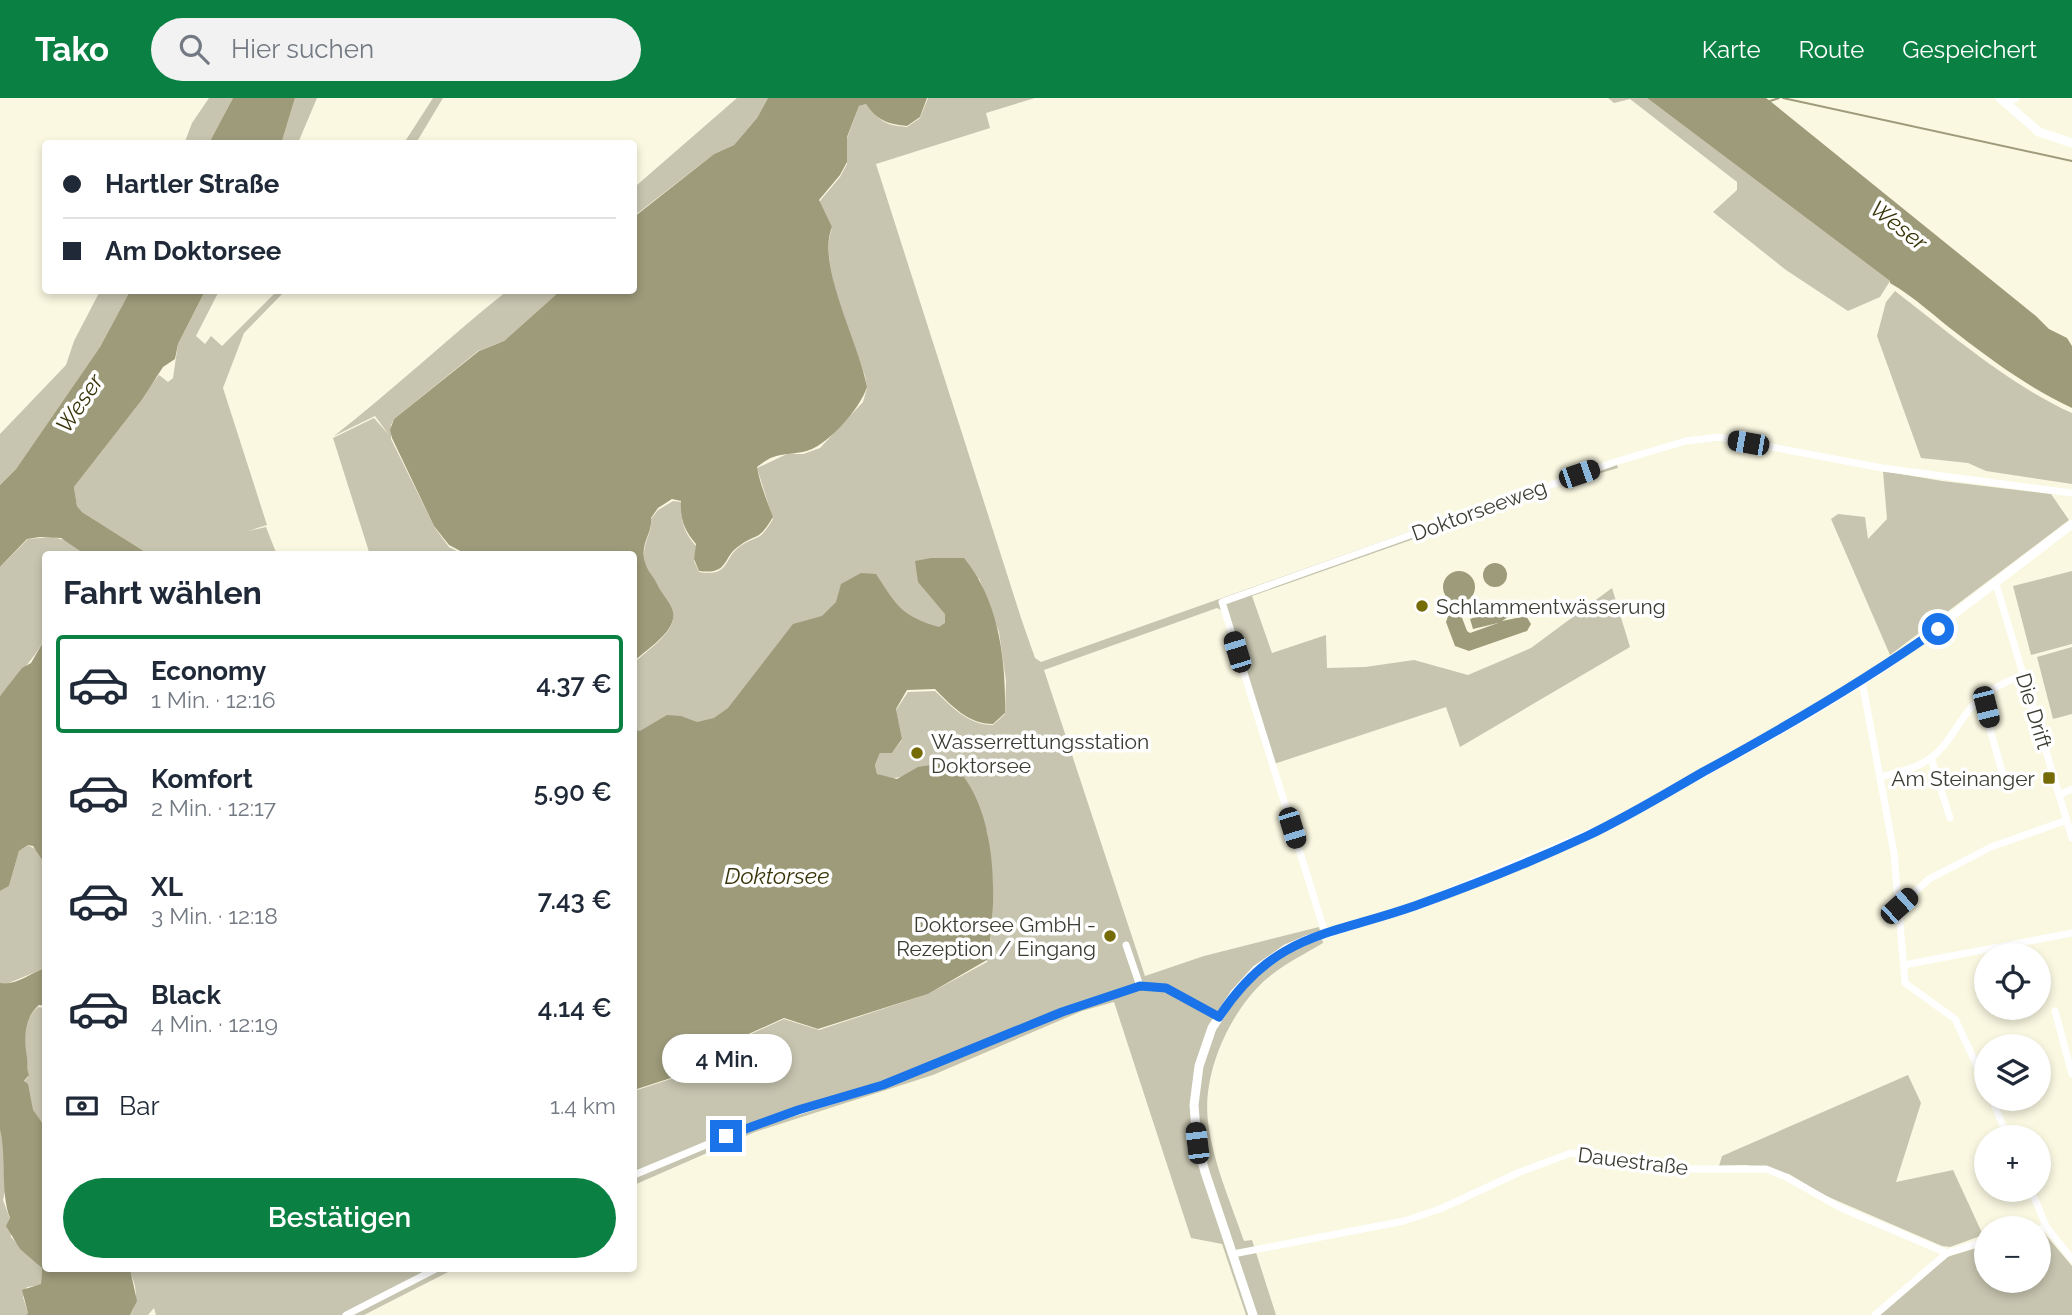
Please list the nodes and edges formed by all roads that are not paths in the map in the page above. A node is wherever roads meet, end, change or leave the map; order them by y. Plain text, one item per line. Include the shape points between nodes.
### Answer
1 (2016, 98) edge
2 (2003, 101) edge
3 (2072, 143) edge
4 (2072, 493) edge
5 (2072, 524) edge
6 (1996, 584) junction
7 (2023, 676) junction
8 (1861, 681) junction
9 (1981, 697) junction
10 (1931, 758) junction
11 (1881, 777) junction
12 (2007, 789) dead end
13 (2072, 789) edge
14 (2059, 795) junction
15 (1950, 818) dead end
16 (2067, 820) junction
17 (2072, 838) edge
18 (1899, 906) junction
19 (1325, 933) junction
20 (2072, 933) edge
21 (1126, 945) dead end
22 (1904, 965) junction
23 (1140, 986) junction
24 (2056, 1011) dead end
25 (1219, 1017) junction
26 (1974, 1057) edge
27 (2072, 1074) edge
28 (637, 1174) edge
29 (2051, 1237) edge
30 (1974, 1245) edge
31 (1947, 1253) junction
32 (1233, 1254) junction
33 (2072, 1259) edge
34 (430, 1272) edge
35 (346, 1315) edge
36 (1253, 1315) edge
37 (1875, 1315) edge

1 - 2 street
2 - 3 main road via 2039,132
4 - 19 street, Doktorseeweg via 1882,468 1719,438 1686,441 1222,602
5 - 6 main road
6 - 7 street, Die Drift
6 - 8 main road
7 - 9 street
7 - 14 street, Die Drift
8 - 11 street
8 - 19 main road via 1587,836 1422,904
9 - 10 street
9 - 12 street
10 - 11 street
10 - 15 street
11 - 18 street
13 - 14 street
14 - 16 street, Die Drift
16 - 17 street, Die Drift
16 - 18 street via 1978,853 1929,879
18 - 22 street
19 - 25 main road via 1286,948 1256,970
20 - 22 street
21 - 23 street
22 - 26 street via 1905,983 1955,1019
23 - 25 street via 1166,988
23 - 28 street via 1062,1012 883,1085 749,1127
24 - 27 street
25 - 32 main road via 1199,1066 1195,1123 1205,1172
29 - 33 street
30 - 31 street
31 - 32 street, Dauestraße via 1841,1208 1766,1169 1668,1169 1571,1153 1404,1221
31 - 37 street
32 - 36 main road
34 - 35 street

